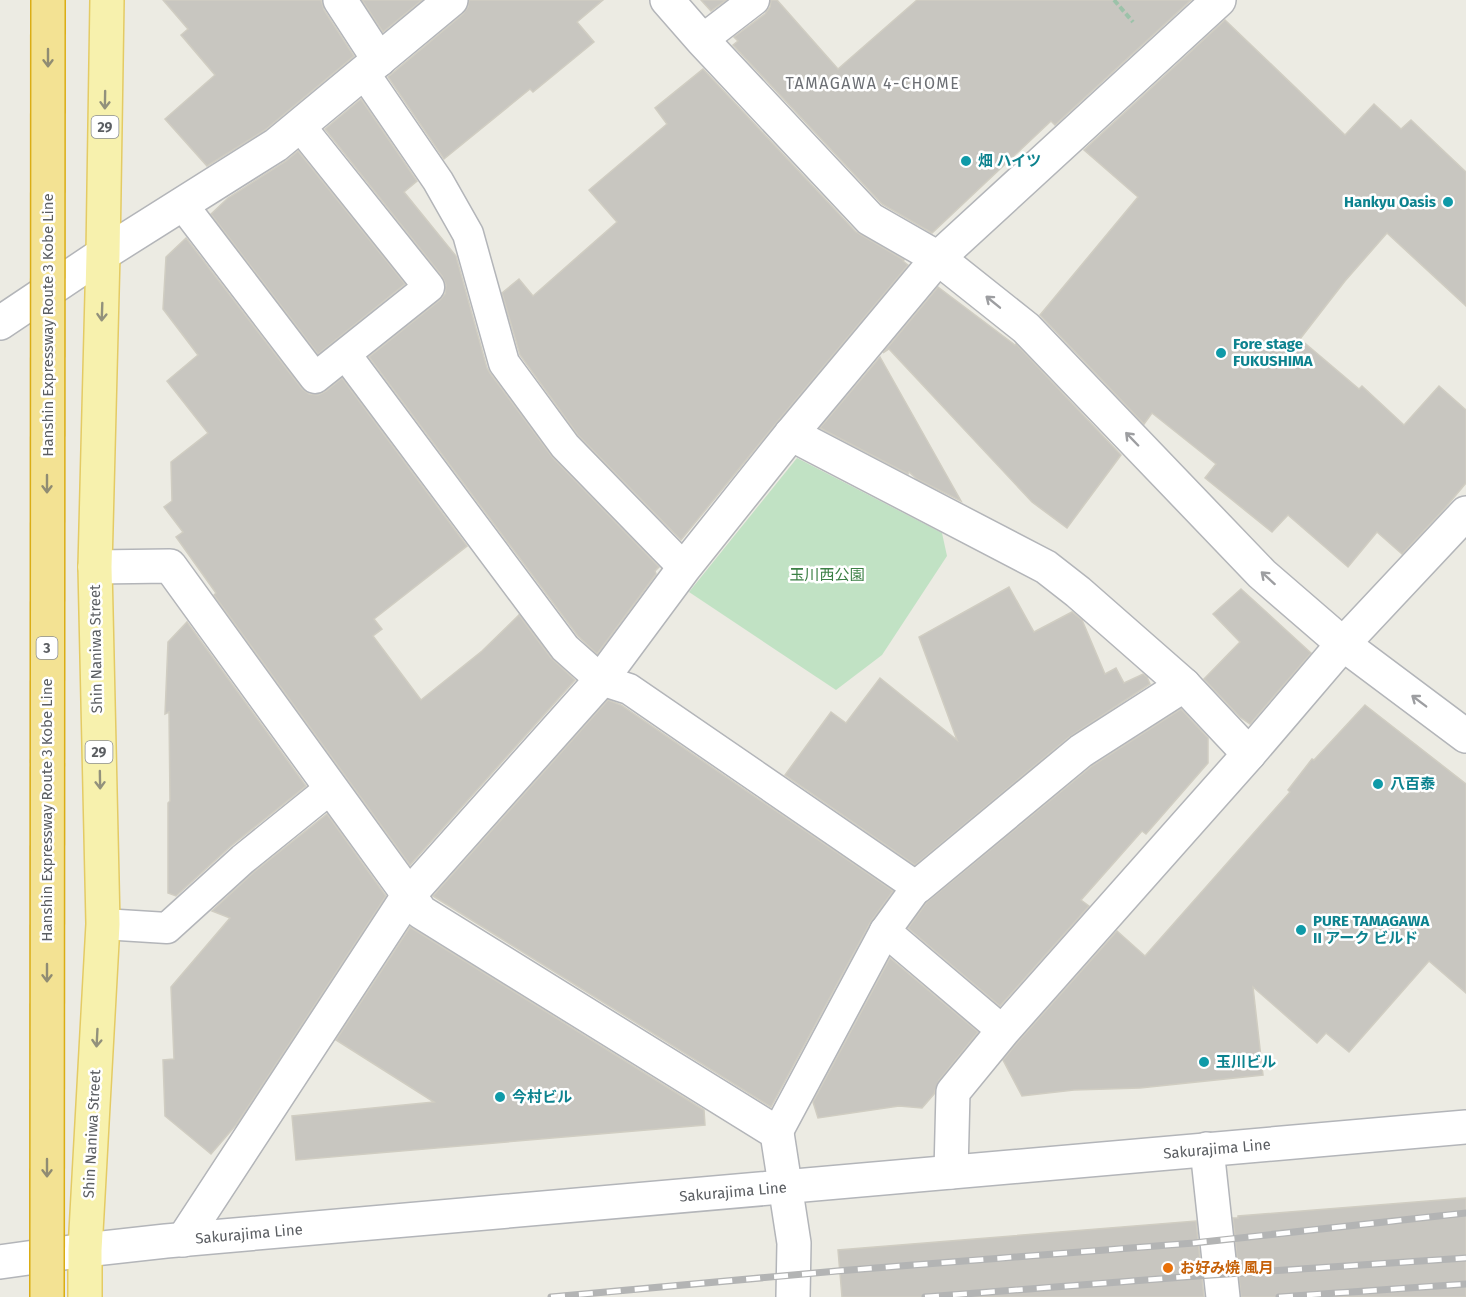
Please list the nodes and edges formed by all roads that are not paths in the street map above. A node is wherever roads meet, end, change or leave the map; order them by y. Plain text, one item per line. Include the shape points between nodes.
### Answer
1 (48, 0) edge
2 (107, 0) edge
3 (340, 0) edge
4 (451, 0) edge
5 (667, 0) edge
6 (754, 0) edge
7 (1219, 0) edge
8 (702, 40) junction
9 (371, 66) junction
10 (300, 126) junction
11 (182, 204) junction
12 (103, 254) junction
13 (938, 258) junction
14 (0, 323) edge
15 (346, 355) junction
16 (791, 434) junction
17 (1466, 513) edge
18 (94, 567) junction
19 (684, 568) junction
20 (1343, 644) junction
21 (601, 680) junction
22 (1184, 685) junction
23 (1466, 736) edge
24 (1249, 754) junction
25 (331, 788) junction
26 (917, 887) junction
27 (408, 896) junction
28 (103, 924) junction
29 (885, 931) junction
30 (1003, 1031) junction
31 (1466, 1127) edge
32 (777, 1133) junction
33 (1207, 1149) junction
34 (951, 1172) junction
35 (786, 1187) junction
36 (183, 1240) junction
37 (85, 1250) junction
38 (0, 1262) edge
39 (47, 1297) edge
40 (85, 1297) edge
41 (793, 1297) edge
42 (1223, 1297) edge

1 -> 39 highway, Hanshin Expressway Route 3 Kobe Line / 3, bridge
2 -> 12 main road, Shin Naniwa Street / 29
3 - 9 street
4 - 9 street
5 - 8 street
6 - 8 lane
7 - 13 street
8 - 13 street via 870,219
9 - 10 street
9 - 19 lane via 468,234 504,363 565,446
10 - 11 street
10 - 15 lane via 429,287
11 - 12 street
11 - 15 lane via 315,378
12 - 14 street
12 -> 18 main road, Shin Naniwa Street / 29
13 - 16 street
20 -> 13 street via 1262,574 1026,328
15 - 21 lane via 565,648
16 - 19 street
16 - 22 street via 1046,567
17 - 20 street
18 - 25 street via 170,566
18 -> 28 main road, Shin Naniwa Street / 29
19 - 21 street
23 -> 20 street
20 - 24 street
21 - 26 lane via 629,689
21 - 27 street
22 - 24 street
22 - 26 street via 1081,751
24 - 30 street
25 - 27 street
25 - 28 lane via 243,859 168,928
26 - 29 lane
27 - 32 street via 421,912
27 - 36 street
28 -> 37 main road, Shin Naniwa Street / 29
29 - 30 lane
29 - 32 lane
30 - 34 street via 953,1092
31 - 33 street, Sakurajima Line
32 - 35 street
33 - 34 street, Sakurajima Line
33 - 42 street
34 - 35 street, Sakurajima Line
35 - 36 street, Sakurajima Line
35 - 41 street via 794,1243
36 - 37 street, Sakurajima Line
37 - 38 street, Sakurajima Line
37 - 40 main road, Shin Naniwa Street / 29

